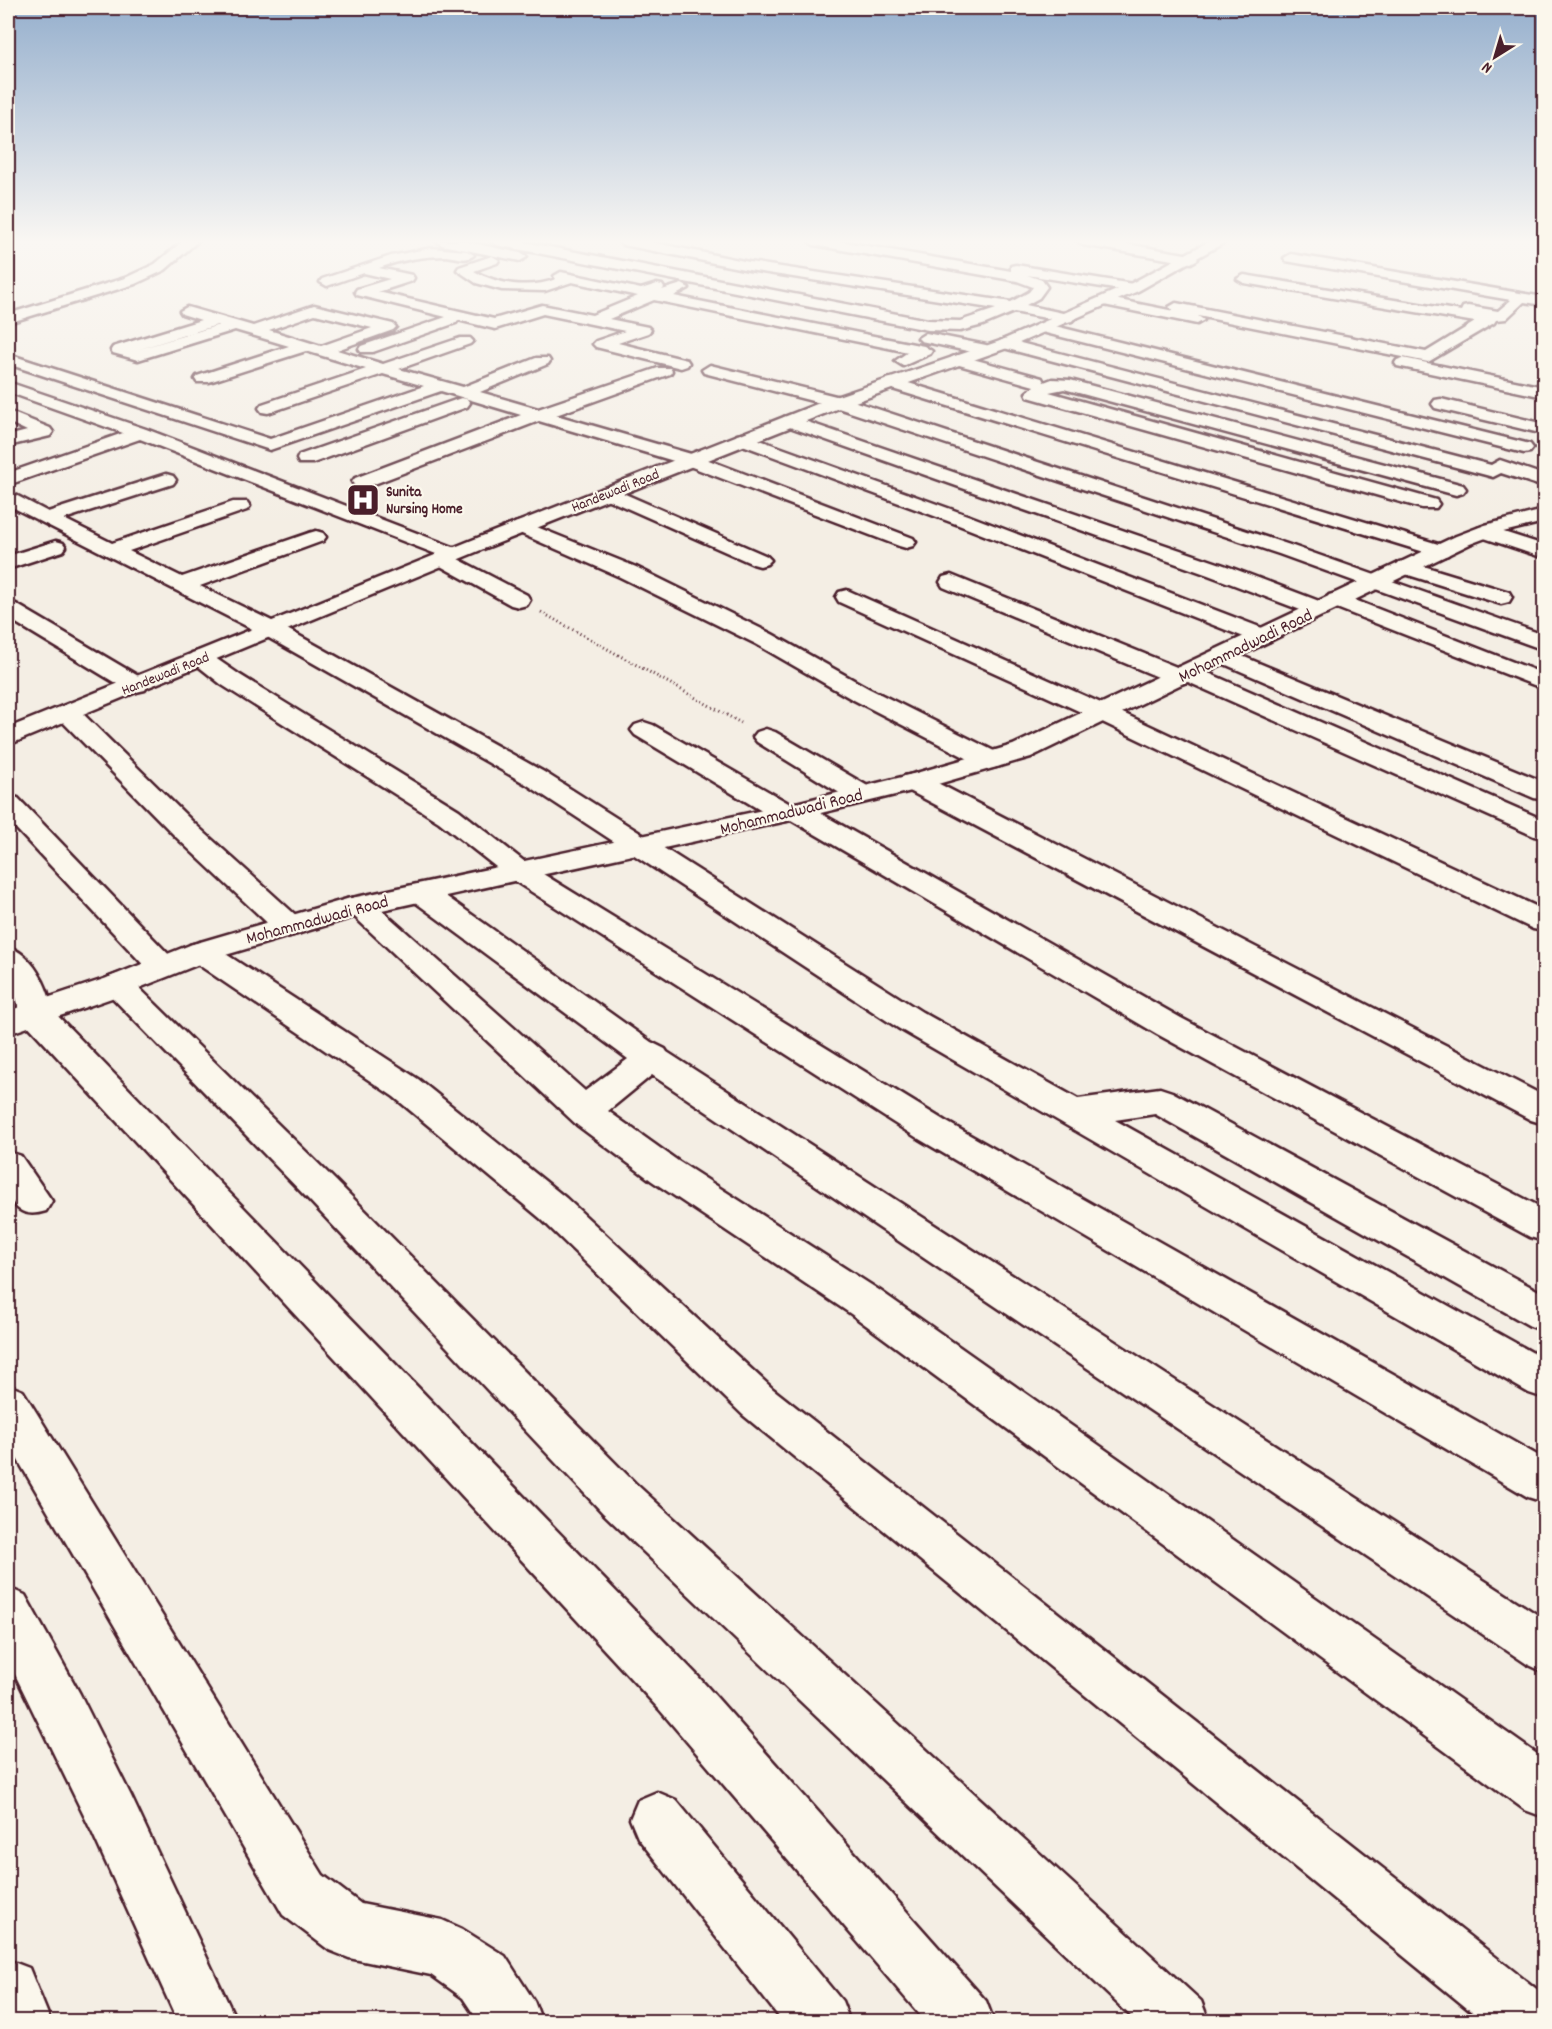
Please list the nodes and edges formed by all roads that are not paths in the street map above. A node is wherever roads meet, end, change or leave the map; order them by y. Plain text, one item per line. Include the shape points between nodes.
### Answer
1 (166, 336) edge
2 (200, 336) edge
3 (269, 336) edge
4 (358, 336) edge
5 (405, 336) edge
6 (626, 336) edge
7 (830, 336) edge
8 (848, 336) edge
9 (941, 336) edge
10 (1024, 336) edge
11 (1074, 336) edge
12 (1287, 336) edge
13 (1323, 336) edge
14 (1464, 336) edge
15 (465, 340) dead end
16 (808, 343) dead end
17 (996, 347) junction
18 (313, 349) junction
19 (343, 357) junction
20 (8, 359) edge
21 (958, 360) junction
22 (542, 361) dead end
23 (903, 361) dead end
24 (681, 363) dead end
25 (383, 369) junction
26 (710, 370) dead end
27 (664, 371) dead end
28 (203, 379) dead end
29 (1036, 382) dead end
30 (892, 383) junction
31 (441, 386) junction
32 (8, 387) edge
33 (1545, 392) edge
34 (470, 395) junction
35 (838, 402) junction
36 (1429, 402) dead end
37 (268, 408) dead end
38 (538, 415) junction
39 (8, 416) edge
40 (790, 421) junction
41 (1545, 431) edge
42 (140, 433) junction
43 (743, 439) junction
44 (8, 441) edge
45 (1524, 448) junction
46 (306, 459) dead end
47 (691, 460) junction
48 (1496, 468) junction
49 (8, 479) edge
50 (166, 480) dead end
51 (1545, 481) edge
52 (362, 482) dead end
53 (1456, 489) junction
54 (609, 493) junction
55 (8, 497) edge
56 (1429, 504) junction
57 (240, 507) dead end
58 (41, 515) junction
59 (1545, 516) edge
60 (8, 521) edge
61 (1399, 524) junction
62 (1513, 524) junction
63 (522, 528) junction
64 (1485, 532) junction
65 (1545, 534) edge
66 (316, 537) dead end
67 (906, 542) dead end
68 (56, 547) dead end
69 (112, 550) junction
70 (1441, 551) junction
71 (1545, 552) edge
72 (448, 557) junction
73 (760, 560) dead end
74 (8, 563) edge
75 (1325, 565) junction
76 (1407, 567) junction
77 (951, 582) dead end
78 (1374, 583) junction
79 (181, 585) junction
80 (847, 597) dead end
81 (1501, 597) dead end
82 (519, 600) road end
83 (1328, 605) junction
84 (8, 609) edge
85 (270, 629) junction
86 (1263, 636) junction
87 (1545, 643) edge
88 (1223, 655) junction
89 (200, 658) junction
90 (1183, 675) junction
91 (1545, 682) edge
92 (136, 685) junction
93 (68, 712) junction
94 (1103, 713) junction
95 (644, 730) dead end
96 (8, 737) edge
97 (766, 737) road end
98 (991, 760) junction
99 (914, 782) junction
100 (1545, 792) edge
101 (861, 794) junction
102 (8, 804) edge
103 (790, 812) junction
104 (1545, 830) edge
105 (639, 846) junction
106 (520, 872) junction
107 (422, 893) junction
108 (358, 906) junction
109 (1545, 922) edge
110 (289, 926) junction
111 (8, 957) edge
112 (181, 959) junction
113 (118, 985) junction
114 (22, 1018) edge
115 (653, 1057) junction
116 (585, 1110) junction
117 (1545, 1111) edge
118 (1073, 1113) junction
119 (8, 1166) edge
120 (33, 1201) dead end
121 (1545, 1226) edge
122 (1545, 1314) edge
123 (1545, 1380) edge
124 (8, 1404) edge
125 (1545, 1482) edge
126 (8, 1612) edge
127 (1545, 1647) edge
128 (1545, 1791) edge
129 (657, 1819) dead end
130 (8, 1989) edge
131 (22, 2022) edge
132 (208, 2022) edge
133 (513, 2022) edge
134 (821, 2022) edge
135 (965, 2022) edge
136 (1180, 2022) edge
137 (1531, 2022) edge

1 - 2 street via 119,350 138,355
3 - 18 street
4 - 18 street
5 - 19 street
6 - 24 street via 601,344
7 - 16 street
8 - 23 street via 924,351
9 - 17 street
10 - 17 street, Handewadi Road
11 - 45 street
12 - 33 street
13 - 14 street via 1428,357
15 - 25 street
17 - 21 street, Handewadi Road
17 - 48 street
18 - 19 street
18 - 28 street
19 - 25 street
20 - 31 street via 270,445
21 - 29 street
21 - 30 street, Handewadi Road
22 - 34 street
25 - 31 street
25 - 37 street
26 - 35 street
27 - 38 street
30 - 35 street, Handewadi Road
30 - 61 street
31 - 34 street
32 - 42 street
34 - 38 street
34 - 46 street
35 - 40 street, Handewadi Road
35 - 75 street
36 - 41 street
38 - 47 street
38 - 52 street
39 - 44 street via 44,432
40 - 43 street, Handewadi Road
40 - 83 street via 1183,559
41 - 45 street
42 - 49 street
42 - 72 street
43 - 47 street, Handewadi Road
43 - 86 street
45 - 48 street
47 - 54 street, Handewadi Road
47 - 67 street
48 - 51 street
48 - 53 street
50 - 58 street
53 - 56 street
53 - 56 street via 1064,384 1052,384 1034,393
54 - 63 street, Handewadi Road
54 - 73 street
55 - 58 street
56 - 61 street
57 - 69 street
58 - 60 street
58 - 69 street
59 - 62 street, Mohammadwadi Road
61 - 70 street
61 - 75 street
62 - 64 street, Mohammadwadi Road
62 - 65 street
63 - 72 street, Handewadi Road
63 - 98 street via 628,572 754,634
64 - 70 street, Mohammadwadi Road
64 - 71 street
66 - 79 street
68 - 74 street
69 - 79 street
70 - 76 street, Mohammadwadi Road
72 - 82 street
72 - 85 street, Handewadi Road
75 - 78 street
76 - 78 street, Mohammadwadi Road
76 - 81 street
77 - 90 street
78 - 83 street, Mohammadwadi Road
78 - 87 street
79 - 85 street
80 - 94 street
83 - 86 street, Mohammadwadi Road
83 - 91 street
84 - 92 street
85 - 89 street, Handewadi Road
85 - 105 street via 535,778
86 - 88 street, Mohammadwadi Road
88 - 90 street, Mohammadwadi Road
88 - 100 street
89 - 92 street, Handewadi Road
89 - 106 street via 449,816
90 - 94 street, Mohammadwadi Road
90 - 104 street
92 - 93 street, Handewadi Road
93 - 96 street, Handewadi Road
93 - 110 street via 186,831
94 - 98 street, Mohammadwadi Road via 1022,751
94 - 109 street
95 - 103 street
97 - 101 street
98 - 99 street, Mohammadwadi Road
99 - 101 street, Mohammadwadi Road
99 - 117 street
101 - 103 street, Mohammadwadi Road
102 - 112 street
103 - 105 street, Mohammadwadi Road
103 - 121 street via 1170,1026
105 - 106 street, Mohammadwadi Road
105 - 118 street via 910,1020
106 - 107 street, Mohammadwadi Road
106 - 125 street via 932,1130
107 - 108 street, Mohammadwadi Road
107 - 115 street
108 - 110 street, Mohammadwadi Road
108 - 116 street
110 - 112 street, Mohammadwadi Road
111 - 114 street via 25,976 35,996
112 - 113 street, Mohammadwadi Road
112 - 137 street via 406,1088 554,1209 758,1402
113 - 114 street, Mohammadwadi Road
113 - 136 street via 620,1498
114 - 135 street via 677,1691
115 - 116 street
115 - 127 street
116 - 128 street via 665,1171 865,1302
118 - 122 street via 1161,1101
118 - 123 street
119 - 120 street
124 - 133 street via 303,1895 350,1930 442,1948 483,1977
126 - 132 street via 126,1843
129 - 134 street
130 - 131 street

